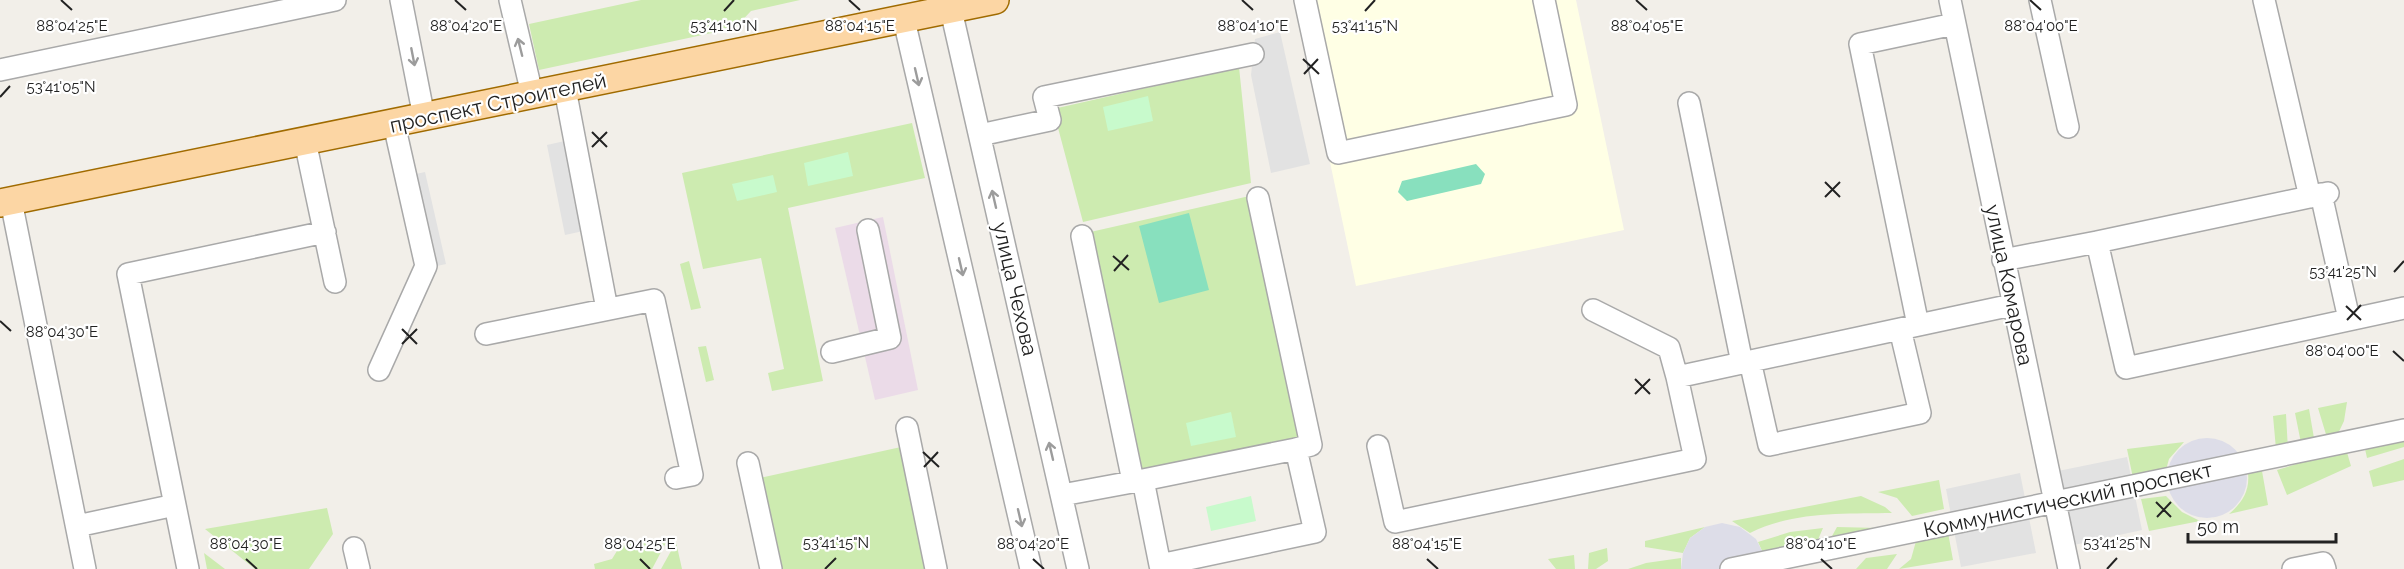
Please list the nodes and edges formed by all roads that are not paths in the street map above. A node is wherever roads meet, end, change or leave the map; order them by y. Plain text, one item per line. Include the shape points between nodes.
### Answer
1 (335, 0) edge
2 (401, 0) edge
3 (510, 0) edge
4 (995, 0) edge
5 (1305, 0) edge
6 (1544, 0) edge
7 (1950, 0) edge
8 (2040, 0) edge
9 (2264, 0) edge
10 (311, 2) edge
11 (951, 10) junction
12 (904, 20) junction
13 (1954, 24) junction
14 (1253, 54) dead end
15 (0, 70) edge
16 (565, 89) junction
17 (532, 94) junction
18 (1689, 103) dead end
19 (424, 117) junction
20 (394, 124) junction
21 (2068, 127) dead end
22 (980, 135) junction
23 (305, 141) junction
24 (2320, 195) junction
25 (1258, 198) dead end
26 (5, 202) edge
27 (868, 230) dead end
28 (325, 232) junction
29 (1082, 236) dead end
30 (2097, 242) junction
31 (2003, 260) junction
32 (335, 282) dead end
33 (2012, 305) junction
34 (2404, 308) edge
35 (607, 309) junction
36 (1593, 310) dead end
37 (2349, 319) junction
38 (1909, 327) junction
39 (486, 334) dead end
40 (832, 352) dead end
41 (1746, 362) junction
42 (379, 370) dead end
43 (1677, 377) junction
44 (907, 428) dead end
45 (2404, 430) edge
46 (1378, 446) dead end
47 (1296, 449) junction
48 (748, 463) dead end
49 (675, 478) dead end
50 (1138, 480) junction
51 (1062, 495) junction
52 (2055, 502) junction
53 (175, 505) junction
54 (76, 526) junction
55 (85, 569) edge
56 (188, 569) edge
57 (771, 569) edge
58 (936, 569) edge
59 (1031, 569) edge
60 (1078, 569) edge
61 (1731, 569) edge
62 (2069, 569) edge
63 (2293, 569) edge
64 (2325, 569) edge

1 - 10 street
2 -> 19 street
17 -> 3 street
4 - 11 main road, проспект Строителей
5 - 6 street via 1338,153 1566,105
7 - 13 street, улица Комарова
8 - 21 street
9 - 24 street
10 - 15 street
11 - 12 main road, проспект Строителей
11 - 22 street, улица Чехова
12 - 16 main road, проспект Строителей
12 -> 59 street
13 - 31 street, улица Комарова
13 - 38 street via 1860,44
14 - 22 street via 1044,97 1050,120
16 - 17 main road, проспект Строителей
16 - 35 street
17 - 19 main road, проспект Строителей
18 - 41 street
19 - 20 main road, проспект Строителей
20 - 23 main road, проспект Строителей
20 - 42 street via 426,266
51 -> 22 street, улица Чехова
23 - 26 main road, проспект Строителей
23 - 28 street
24 - 30 street
24 - 37 street
25 - 47 street via 1311,445
26 - 54 street
27 - 40 street via 890,339
28 - 32 street
28 - 53 street via 129,274
29 - 50 street
30 - 31 street
30 - 37 street via 2127,368
31 - 33 street, улица Комарова
33 - 38 street
33 - 52 street, улица Комарова
34 - 37 street
35 - 39 street
35 - 49 street via 654,300 692,475
36 - 43 street via 1669,348
38 - 41 street
38 - 41 street via 1920,413 1908,416 1769,445
41 - 43 street
43 - 46 street via 1695,459 1395,522
44 - 58 street
45 - 52 street, Коммунистический проспект
47 - 50 street
47 - 50 street via 1315,532 1160,565
48 - 57 street
50 - 51 street
51 - 60 street, улица Чехова
52 - 61 street, Коммунистический проспект
52 - 62 street, улица Комарова
53 - 54 street
53 - 56 street
54 - 55 street
63 - 64 street via 2323,562

